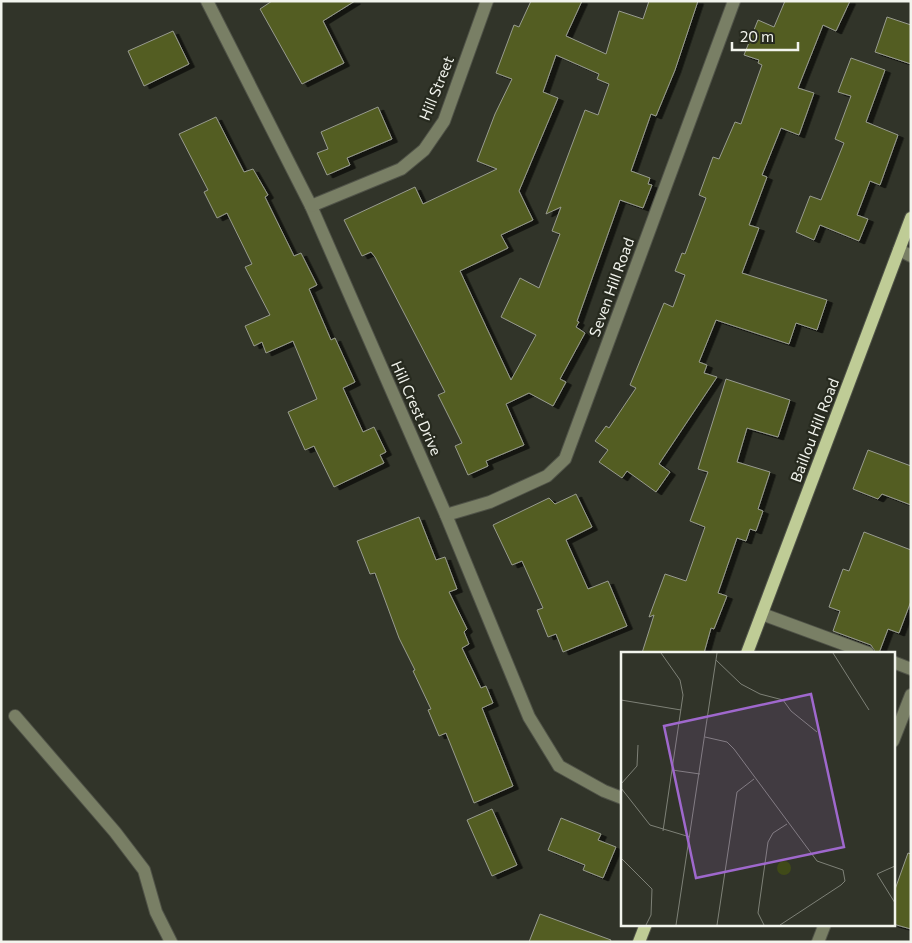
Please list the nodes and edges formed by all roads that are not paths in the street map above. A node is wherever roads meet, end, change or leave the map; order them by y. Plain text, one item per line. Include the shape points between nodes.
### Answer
1 (207, 1) edge
2 (487, 1) edge
3 (734, 1) edge
4 (311, 206) junction
5 (911, 218) edge
6 (898, 250) junction
7 (911, 256) edge
8 (446, 515) junction
9 (762, 614) junction
10 (747, 652) edge
11 (865, 652) edge
12 (894, 662) edge
13 (911, 669) edge
14 (911, 695) edge
15 (15, 716) dead end
16 (894, 738) edge
17 (621, 798) edge
18 (645, 926) edge
19 (824, 926) edge
20 (171, 942) edge
21 (639, 942) edge
22 (818, 942) edge

1 - 4 street, Hill Crest Drive
2 - 4 street, Hill Street via 444,121 424,150 400,169
3 - 8 street, Seven Hill Road via 565,458 547,476 490,502
4 - 8 street, Hill Crest Drive
5 - 6 main road, Baillou Hill Road
6 - 7 street
6 - 9 main road, Baillou Hill Road
8 - 17 street, Hill Crest Drive via 529,718 559,766
9 - 10 main road, Baillou Hill Road
9 - 11 street
12 - 13 street
14 - 16 street
15 - 20 street via 144,870 156,912
18 - 21 main road
19 - 22 street

